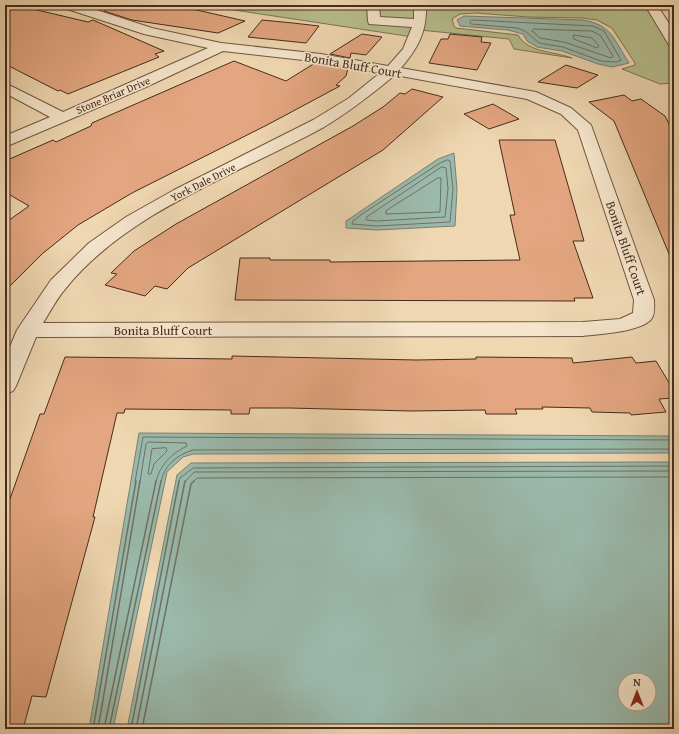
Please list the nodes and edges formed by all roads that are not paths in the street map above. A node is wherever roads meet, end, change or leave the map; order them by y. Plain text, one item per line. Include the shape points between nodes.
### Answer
1 (68, 5) edge
2 (373, 5) edge
3 (420, 5) edge
4 (651, 5) edge
5 (420, 23) junction
6 (674, 42) edge
7 (221, 47) junction
8 (392, 71) junction
9 (5, 87) edge
10 (62, 117) junction
11 (5, 142) edge
12 (28, 330) junction
13 (5, 386) edge

1 - 7 street, Bonita Bluff Court via 149,31
2 - 5 street via 374,21
3 - 5 street, York Dale Drive
4 - 6 street
5 - 8 street, York Dale Drive via 409,50
7 - 8 street, Bonita Bluff Court via 321,58
7 - 10 street, Stone Briar Drive
8 - 12 street, York Dale Drive via 354,101 319,123 132,221 96,247 58,284
8 - 12 street, Bonita Bluff Court via 531,95 566,111 585,128 644,300 642,316 624,325 583,328
9 - 10 street
10 - 11 street, Stone Briar Drive
12 - 13 street, York Dale Drive

